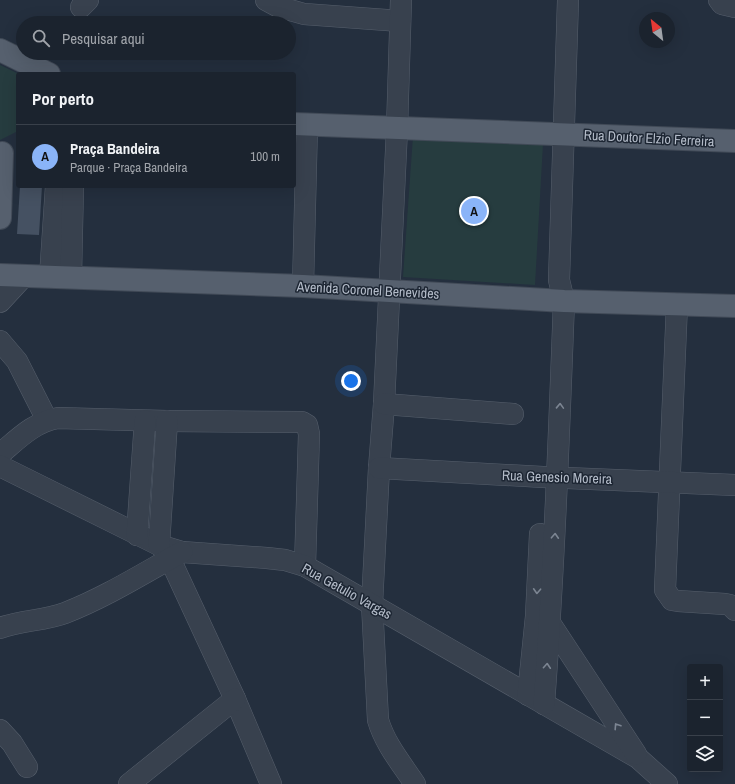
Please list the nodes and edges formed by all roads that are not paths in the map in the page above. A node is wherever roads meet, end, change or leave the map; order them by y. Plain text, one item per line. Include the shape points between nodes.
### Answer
1 (266, 0) edge
2 (400, 0) edge
3 (568, 0) edge
4 (719, 0) edge
5 (735, 7) edge
6 (400, 21) junction
7 (0, 50) edge
8 (16, 58) edge
9 (21, 60) edge
10 (46, 72) edge
11 (301, 125) edge
12 (397, 129) junction
13 (563, 134) junction
14 (735, 141) edge
15 (7, 151) edge
16 (56, 188) edge
17 (73, 188) edge
18 (0, 201) edge
19 (0, 218) edge
20 (0, 275) edge
21 (24, 276) junction
22 (61, 277) junction
23 (303, 286) junction
24 (389, 291) junction
25 (558, 294) junction
26 (0, 302) edge
27 (677, 304) junction
28 (735, 306) edge
29 (0, 341) edge
30 (384, 404) junction
31 (513, 414) dead end
32 (47, 420) junction
33 (145, 421) junction
34 (167, 421) junction
35 (0, 454) edge
36 (0, 466) edge
37 (379, 468) junction
38 (550, 477) junction
39 (670, 482) junction
40 (735, 485) edge
41 (137, 535) junction
42 (170, 552) junction
43 (305, 566) junction
44 (372, 604) junction
45 (735, 610) edge
46 (550, 623) junction
47 (0, 628) edge
48 (235, 699) junction
49 (536, 700) junction
50 (0, 730) edge
51 (638, 758) junction
52 (27, 767) dead end
53 (129, 784) edge
54 (271, 784) edge
55 (415, 784) edge
56 (667, 784) edge

1 - 6 street via 279,7 304,14
2 - 6 street
3 - 13 street
4 - 5 street via 722,4
6 - 12 street
7 - 8 main road
9 - 10 main road
11 - 12 main road, Rua Doutor Elzio Ferreira
11 - 23 street
12 - 13 main road, Rua Doutor Elzio Ferreira
12 - 24 street
13 - 14 main road, Rua Doutor Elzio Ferreira
13 - 25 street
15 - 18 main road
16 - 22 street
17 - 22 street
18 - 19 main road
20 - 21 main road, Avenida Coronel Benevides
21 - 22 main road, Avenida Coronel Benevides
21 - 26 street
22 - 23 main road, Avenida Coronel Benevides
23 - 24 main road, Avenida Coronel Benevides
24 - 25 main road, Avenida Coronel Benevides
24 - 30 street
25 - 27 main road, Avenida Coronel Benevides
25 - 38 street
27 - 28 main road, Avenida Coronel Benevides
27 - 39 street
29 - 32 street via 17,361
30 - 31 street
30 - 37 street
32 - 33 street via 58,418
32 - 35 street via 30,429
33 - 34 street
33 - 41 street
34 - 42 street
34 - 43 street via 305,423 309,434
36 - 41 street, Rua Getulio Vargas
37 - 38 street, Rua Genesio Moreira
37 - 44 street
38 - 39 street, Rua Genesio Moreira
46 -> 38 street
38 -> 49 street via 536,616
39 - 40 street, Rua Genesio Moreira
39 - 45 street via 665,590 672,600 725,604
41 - 42 street, Rua Getulio Vargas
42 - 43 street, Rua Getulio Vargas via 267,558
42 - 47 street via 95,599 65,613
42 - 48 street
43 - 44 street, Rua Getulio Vargas
44 - 49 street, Rua Getulio Vargas
44 - 55 street via 378,720 386,741
49 -> 46 street
51 -> 46 street
48 - 53 street
48 - 54 street
49 - 51 street, Rua Getulio Vargas
50 - 52 street via 12,742
51 - 56 street, Rua Getulio Vargas

